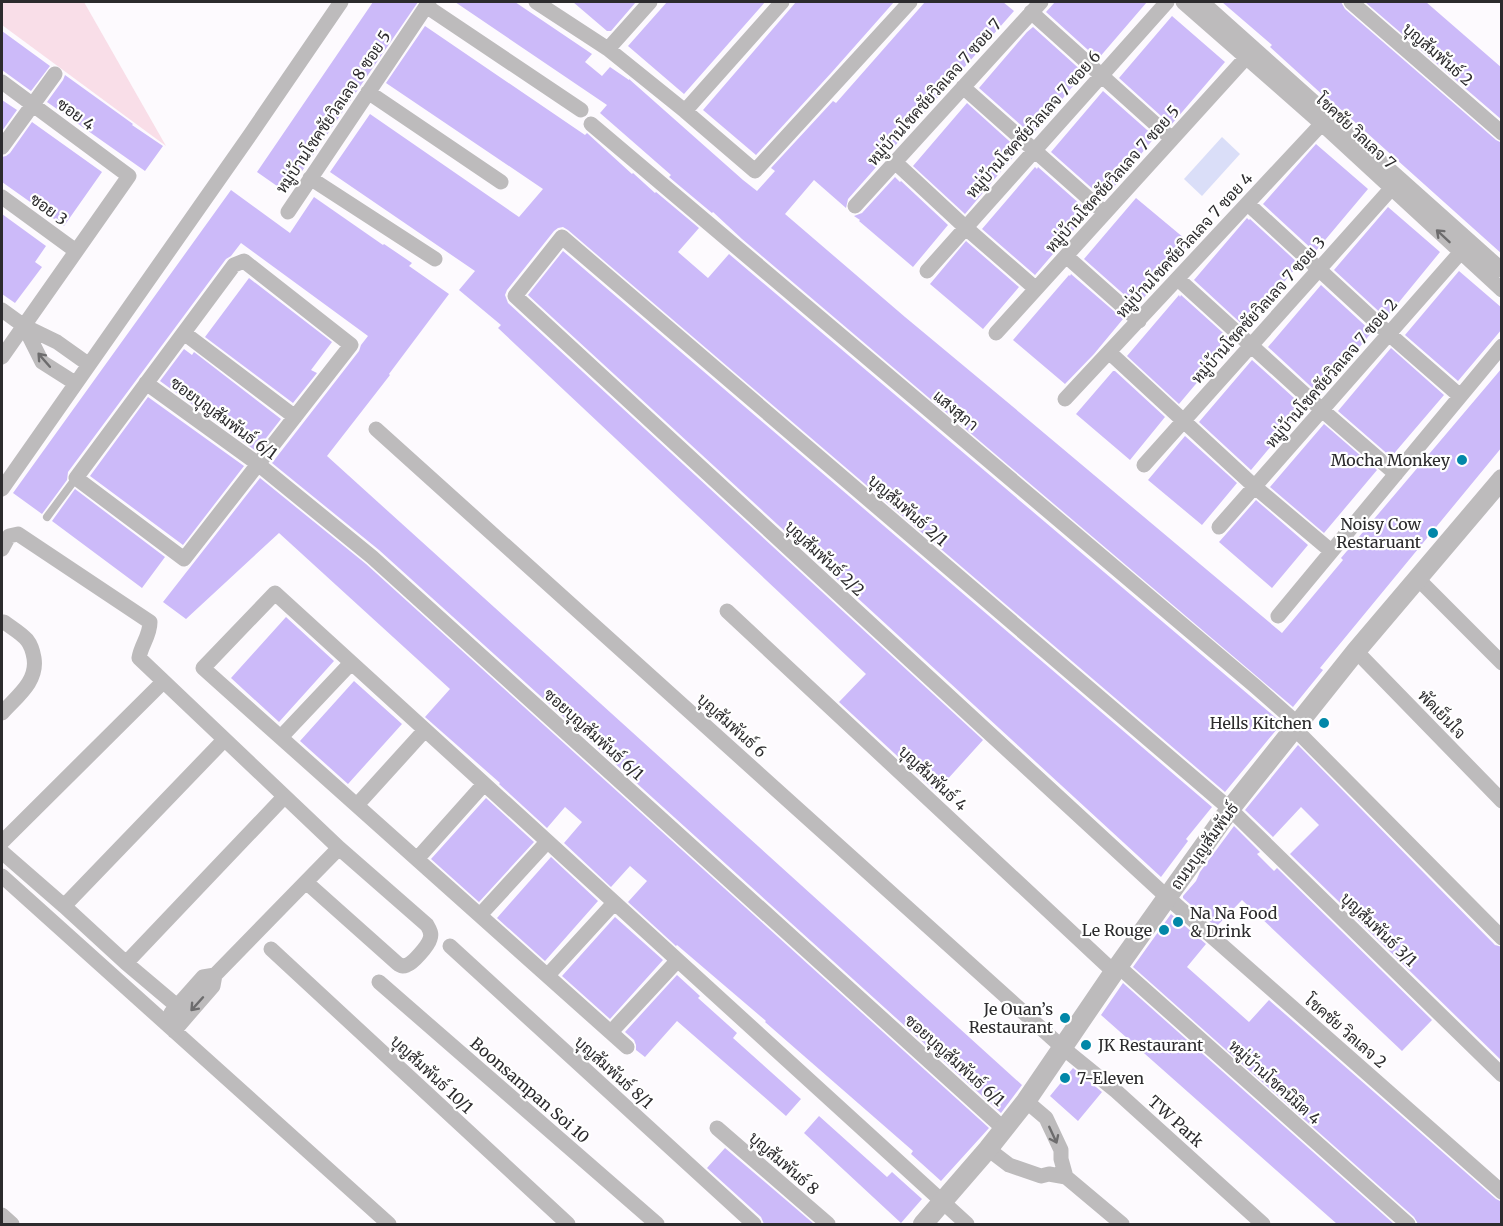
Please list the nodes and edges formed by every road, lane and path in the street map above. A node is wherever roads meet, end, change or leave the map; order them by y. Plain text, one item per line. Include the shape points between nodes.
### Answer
1 (341, 2) edge
2 (536, 2) edge
3 (650, 2) edge
4 (782, 2) edge
5 (910, 2) edge
6 (1167, 2) edge
7 (1183, 2) edge
8 (1202, 2) edge
9 (1351, 2) edge
10 (427, 4) edge
11 (1036, 7) edge
12 (608, 49) junction
13 (1251, 53) junction
14 (55, 74) dead end
15 (1101, 76) junction
16 (2, 82) edge
17 (963, 87) junction
18 (368, 92) junction
19 (32, 104) junction
20 (581, 110) dead end
21 (685, 111) junction
22 (1326, 120) junction
23 (591, 124) dead end
24 (1502, 133) edge
25 (1172, 139) junction
26 (2, 147) edge
27 (1034, 151) junction
28 (895, 162) junction
29 (310, 178) junction
30 (501, 182) dead end
31 (1395, 184) junction
32 (2, 197) edge
33 (1248, 204) junction
34 (855, 206) dead end
35 (288, 212) dead end
36 (1105, 213) junction
37 (966, 228) junction
38 (562, 237) joint
39 (1465, 247) junction
40 (76, 251) junction
41 (1066, 256) junction
42 (435, 260) dead end
43 (1319, 269) junction
44 (1502, 270) edge
45 (927, 271) dead end
46 (1178, 279) junction
47 (1036, 289) junction
48 (1502, 290) edge
49 (2, 310) edge
50 (1139, 321) junction
51 (24, 326) junction
52 (183, 333) junction
53 (996, 333) dead end
54 (1389, 334) junction
55 (1251, 345) junction
56 (1502, 346) edge
57 (1109, 352) junction
58 (2, 357) edge
59 (88, 364) junction
60 (75, 383) junction
61 (146, 383) junction
62 (1460, 396) junction
63 (1065, 399) dead end
64 (1322, 410) junction
65 (295, 417) junction
66 (1183, 420) junction
67 (376, 429) dead end
68 (258, 464) junction
69 (1144, 465) dead end
70 (1396, 474) junction
71 (75, 478) junction
72 (1255, 487) junction
73 (1499, 488) edge
74 (2, 489) edge
75 (47, 517) dead end
76 (1219, 527) dead end
77 (2, 549) edge
78 (1331, 551) junction
79 (1418, 579) junction
80 (727, 611) dead end
81 (1278, 616) dead end
82 (2, 619) edge
83 (1356, 651) junction
84 (351, 663) junction
85 (1502, 663) edge
86 (163, 682) junction
87 (2, 713) edge
88 (1296, 726) junction
89 (425, 730) junction
90 (281, 737) junction
91 (224, 740) junction
92 (484, 784) junction
93 (284, 797) junction
94 (1502, 801) edge
95 (357, 805) junction
96 (1230, 809) junction
97 (547, 842) junction
98 (2, 843) edge
99 (339, 848) junction
100 (417, 859) junction
101 (2, 876) edge
102 (306, 882) junction
103 (1167, 897) junction
104 (614, 903) junction
105 (63, 906) junction
106 (480, 915) junction
107 (1502, 938) edge
108 (450, 946) dead end
109 (271, 949) dead end
110 (677, 961) junction
111 (126, 963) junction
112 (1116, 969) junction
113 (215, 975) junction
114 (548, 975) junction
115 (379, 982) dead end
116 (177, 1006) junction
117 (169, 1026) junction
118 (611, 1032) junction
119 (627, 1047) dead end
120 (1063, 1048) junction
121 (1502, 1075) edge
122 (1026, 1101) junction
123 (717, 1128) dead end
124 (1004, 1129) junction
125 (988, 1149) junction
126 (1066, 1177) junction
127 (1502, 1192) edge
128 (942, 1203) junction
129 (2, 1215) edge
130 (12, 1224) edge
131 (389, 1224) edge
132 (568, 1224) edge
133 (657, 1224) edge
134 (754, 1224) edge
135 (828, 1224) edge
136 (923, 1224) edge
137 (967, 1224) edge
138 (1122, 1224) edge
139 (1263, 1224) edge
140 (1408, 1224) edge

1 - 59 street
2 - 12 street
3 - 12 street
4 - 21 street
5 - 21 street via 755,171
6 - 15 street, หมู่บ้านโชคชัยวิลเลจ 7 ซอย 6
7 - 13 street, โชคชัย วิลเลจ 7
8 - 13 street, โชคชัย วิลเลจ 7
9 - 24 street, บุญสัมพันธ์ 2
10 - 18 street, หมู่บ้านโชคชัยวิลเลจ 8 ซอย 5
10 - 20 street
11 - 15 street
11 - 17 street, หมู่บ้านโชคชัยวิลเลจ 7 ซอย 7
12 - 21 street
13 - 22 street, โชคชัย วิลเลจ 7
13 - 25 street, หมู่บ้านโชคชัยวิลเลจ 7 ซอย 5
14 - 19 street
15 - 25 street
15 - 27 street, หมู่บ้านโชคชัยวิลเลจ 7 ซอย 6
16 - 19 street, ซอย 4
17 - 27 street
17 - 28 street, หมู่บ้านโชคชัยวิลเลจ 7 ซอย 7
18 - 29 street, หมู่บ้านโชคชัยวิลเลจ 8 ซอย 5
18 - 30 street
19 - 26 street
19 - 40 street, ซอย 4 via 129,176
22 - 31 street, โชคชัย วิลเลจ 7
22 - 33 street, หมู่บ้านโชคชัยวิลเลจ 7 ซอย 4
23 - 88 street, แสงสุภา via 1255,686
25 - 36 street, หมู่บ้านโชคชัยวิลเลจ 7 ซอย 5
27 - 36 street
27 - 37 street, หมู่บ้านโชคชัยวิลเลจ 7 ซอย 6
28 - 34 street, หมู่บ้านโชคชัยวิลเลจ 7 ซอย 7
28 - 37 street
29 - 35 street, หมู่บ้านโชคชัยวิลเลจ 8 ซอย 5
29 - 42 street
31 - 39 street, โชคชัย วิลเลจ 7
31 - 43 street, หมู่บ้านโชคชัยวิลเลจ 7 ซอย 3
32 - 40 street, ซอย 3
33 - 43 street
33 - 46 street, หมู่บ้านโชคชัยวิลเลจ 7 ซอย 4
36 - 41 street, หมู่บ้านโชคชัยวิลเลจ 7 ซอย 5
37 - 45 street, หมู่บ้านโชคชัยวิลเลจ 7 ซอย 6
37 - 47 street
38 - 96 street, บุญสัมพันธ์ 2/1
38 - 103 street, บุญสัมพันธ์ 2/2 via 515,296
39 - 44 street, โชคชัย วิลเลจ 7
39 - 48 street, โชคชัย วิลเลจ 7
39 - 54 street, หมู่บ้านโชคชัยวิลเลจ 7 ซอย 2
40 - 51 street
41 - 47 street, หมู่บ้านโชคชัยวิลเลจ 7 ซอย 5
41 - 50 street
43 - 54 street
43 - 55 street, หมู่บ้านโชคชัยวิลเลจ 7 ซอย 3
46 - 50 street, หมู่บ้านโชคชัยวิลเลจ 7 ซอย 4
46 - 55 street
47 - 53 street, หมู่บ้านโชคชัยวิลเลจ 7 ซอย 5
49 - 51 street
50 - 57 street, หมู่บ้านโชคชัยวิลเลจ 7 ซอย 4
51 - 58 street
51 - 59 street via 57,342
60 -> 51 street via 42,362
52 - 61 street
52 - 65 street
52 - 65 street via 234,265 244,261 351,345
54 - 62 street
54 - 64 street, หมู่บ้านโชคชัยวิลเลจ 7 ซอย 2
55 - 64 street
55 - 66 street, หมู่บ้านโชคชัยวิลเลจ 7 ซอย 3
56 - 62 street
57 - 63 street, หมู่บ้านโชคชัยวิลเลจ 7 ซอย 4
57 - 66 street
59 - 60 street
60 - 74 street
61 - 68 street, ซอยบุญสัมพันธ์ 6/1
61 - 71 street
62 - 70 street
64 - 70 street
64 - 72 street, หมู่บ้านโชคชัยวิลเลจ 7 ซอย 2
65 - 68 street
66 - 69 street, หมู่บ้านโชคชัยวิลเลจ 7 ซอย 3
66 - 72 street
67 - 120 street, บุญสัมพันธ์ 6
68 - 71 street via 184,559
68 - 124 street, ซอยบุญสัมพันธ์ 6/1 via 372,557
70 - 78 street
71 - 75 lane
72 - 76 street, หมู่บ้านโชคชัยวิลเลจ 7 ซอย 2
72 - 78 street
73 - 79 street, ถนนบุญสัมพันธ์
77 - 86 street via 9,536 18,534 150,622 140,658
78 - 81 street
79 - 83 street, ถนนบุญสัมพันธ์
79 - 85 street
80 - 112 street, บุญสัมพันธ์ 4
82 - 87 street via 30,644 35,670 30,682
83 - 88 street, ถนนบุญสัมพันธ์
83 - 94 street, พัดเย็นใจ
84 - 89 street
84 - 90 street
84 - 90 street via 275,593 203,668
86 - 91 street
86 - 98 street
88 - 96 street, ถนนบุญสัมพันธ์
88 - 107 street, แสงสุภา
89 - 92 street
89 - 95 street
90 - 95 street
91 - 93 street
91 - 105 street
92 - 97 street
92 - 100 street
93 - 99 street
93 - 111 street
95 - 100 street
96 - 103 street, ถนนบุญสัมพันธ์
96 - 121 street, บุญสัมพันธ์ 3/1
97 - 104 street
97 - 106 street
98 - 105 street
99 - 102 street
99 - 102 street via 431,930 429,942 410,964 398,964
100 - 106 street
101 - 117 street
102 - 113 street
103 - 112 street, ถนนบุญสัมพันธ์
103 - 127 street, โชคชัย วิลเลจ 2
104 - 110 street
104 - 114 street
105 - 111 street
106 - 114 street
108 - 134 street, บุญสัมพันธ์ 8/1
109 - 132 street, บุญสัมพันธ์ 10/1
110 - 118 street
110 - 128 street
111 - 116 street
112 - 120 street, ถนนบุญสัมพันธ์
112 - 140 street, หมู่บ้านโชคนิมิต 4
113 - 116 street via 203,977
113 -> 117 street via 213,986
114 - 118 street
115 - 133 street, Boonsampan Soi 10
116 - 117 street
117 - 131 street
118 - 119 street
120 - 122 street, ถนนบุญสัมพันธ์
120 - 139 street, TW Park
122 - 124 street, ถนนบุญสัมพันธ์
122 -> 126 street via 1046,1118 1061,1150
123 - 135 street, บุญสัมพันธ์ 8
124 - 125 street, ถนนบุญสัมพันธ์
125 - 126 street via 1009,1165 1041,1176
125 - 128 street, ถนนบุญสัมพันธ์
126 - 138 street
128 - 136 street, ถนนบุญสัมพันธ์
128 - 137 street
129 - 130 street

